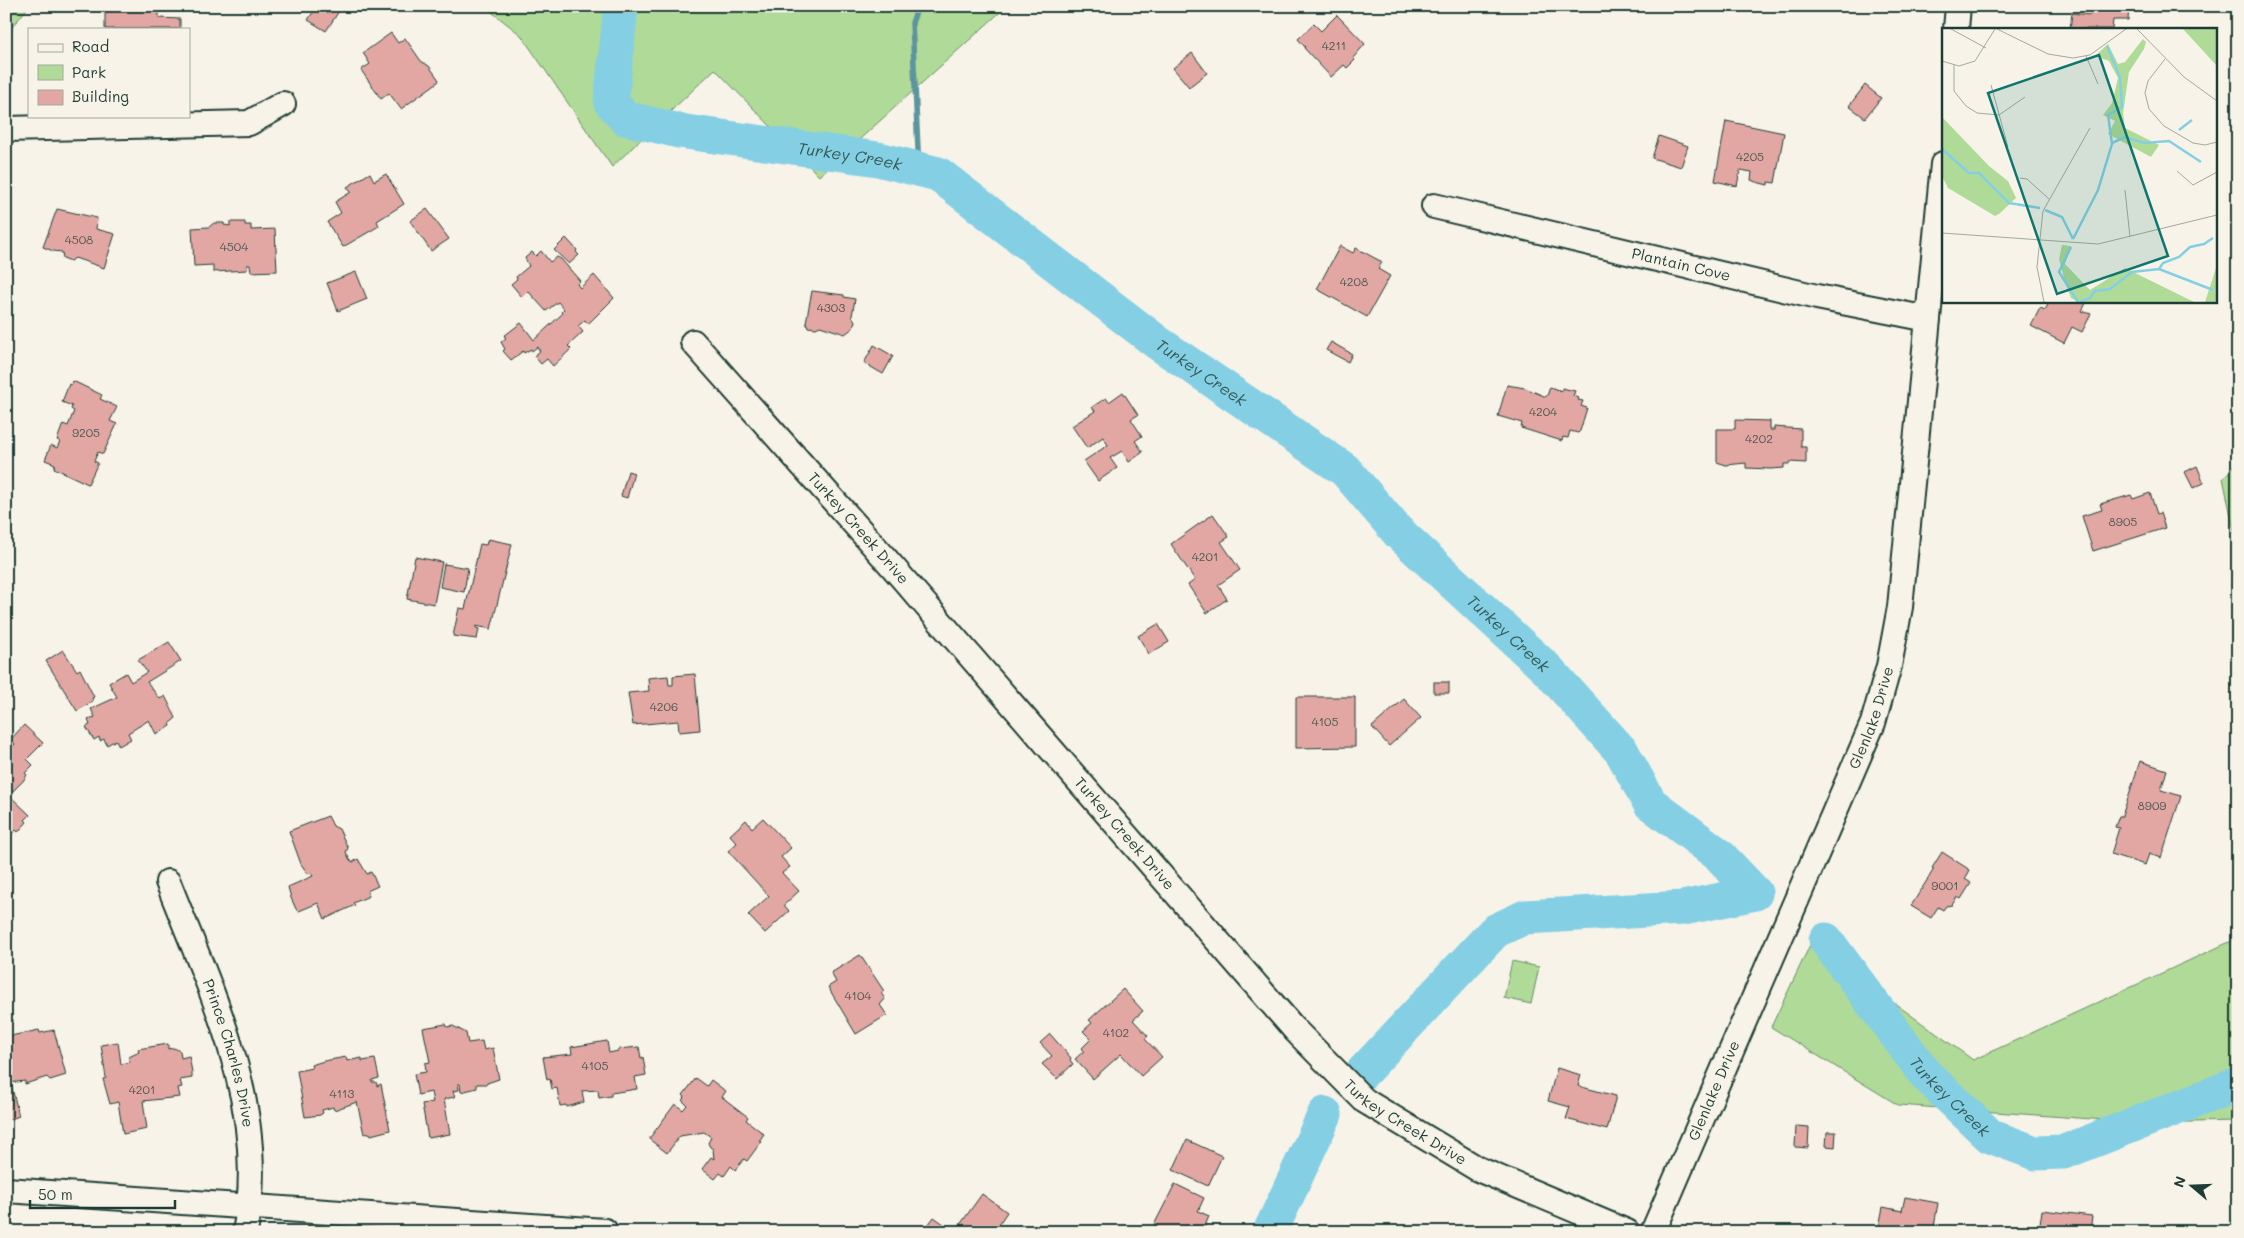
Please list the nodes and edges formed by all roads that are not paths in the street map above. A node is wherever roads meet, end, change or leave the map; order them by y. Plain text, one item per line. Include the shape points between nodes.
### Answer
1 (1958, 6) edge
2 (1956, 28) edge
3 (283, 104) dead end
4 (6, 129) edge
5 (1942, 174) edge
6 (1434, 206) dead end
7 (1928, 319) junction
8 (693, 342) dead end
9 (168, 882) dead end
10 (6, 1190) edge
11 (250, 1207) junction
12 (605, 1231) edge
13 (245, 1232) edge
14 (1627, 1232) edge
15 (1653, 1232) edge

1 - 2 street
3 - 4 street via 249,123
5 - 7 street, Glenlake Drive
6 - 7 street, Plantain Cove
7 - 15 street, Glenlake Drive via 1900,607 1890,666 1873,723
8 - 14 street, Turkey Creek Drive via 1296,1032 1366,1102 1478,1169
9 - 11 street, Prince Charles Drive via 235,1060 246,1107
10 - 11 street
11 - 12 street
11 - 13 street, Prince Charles Drive

